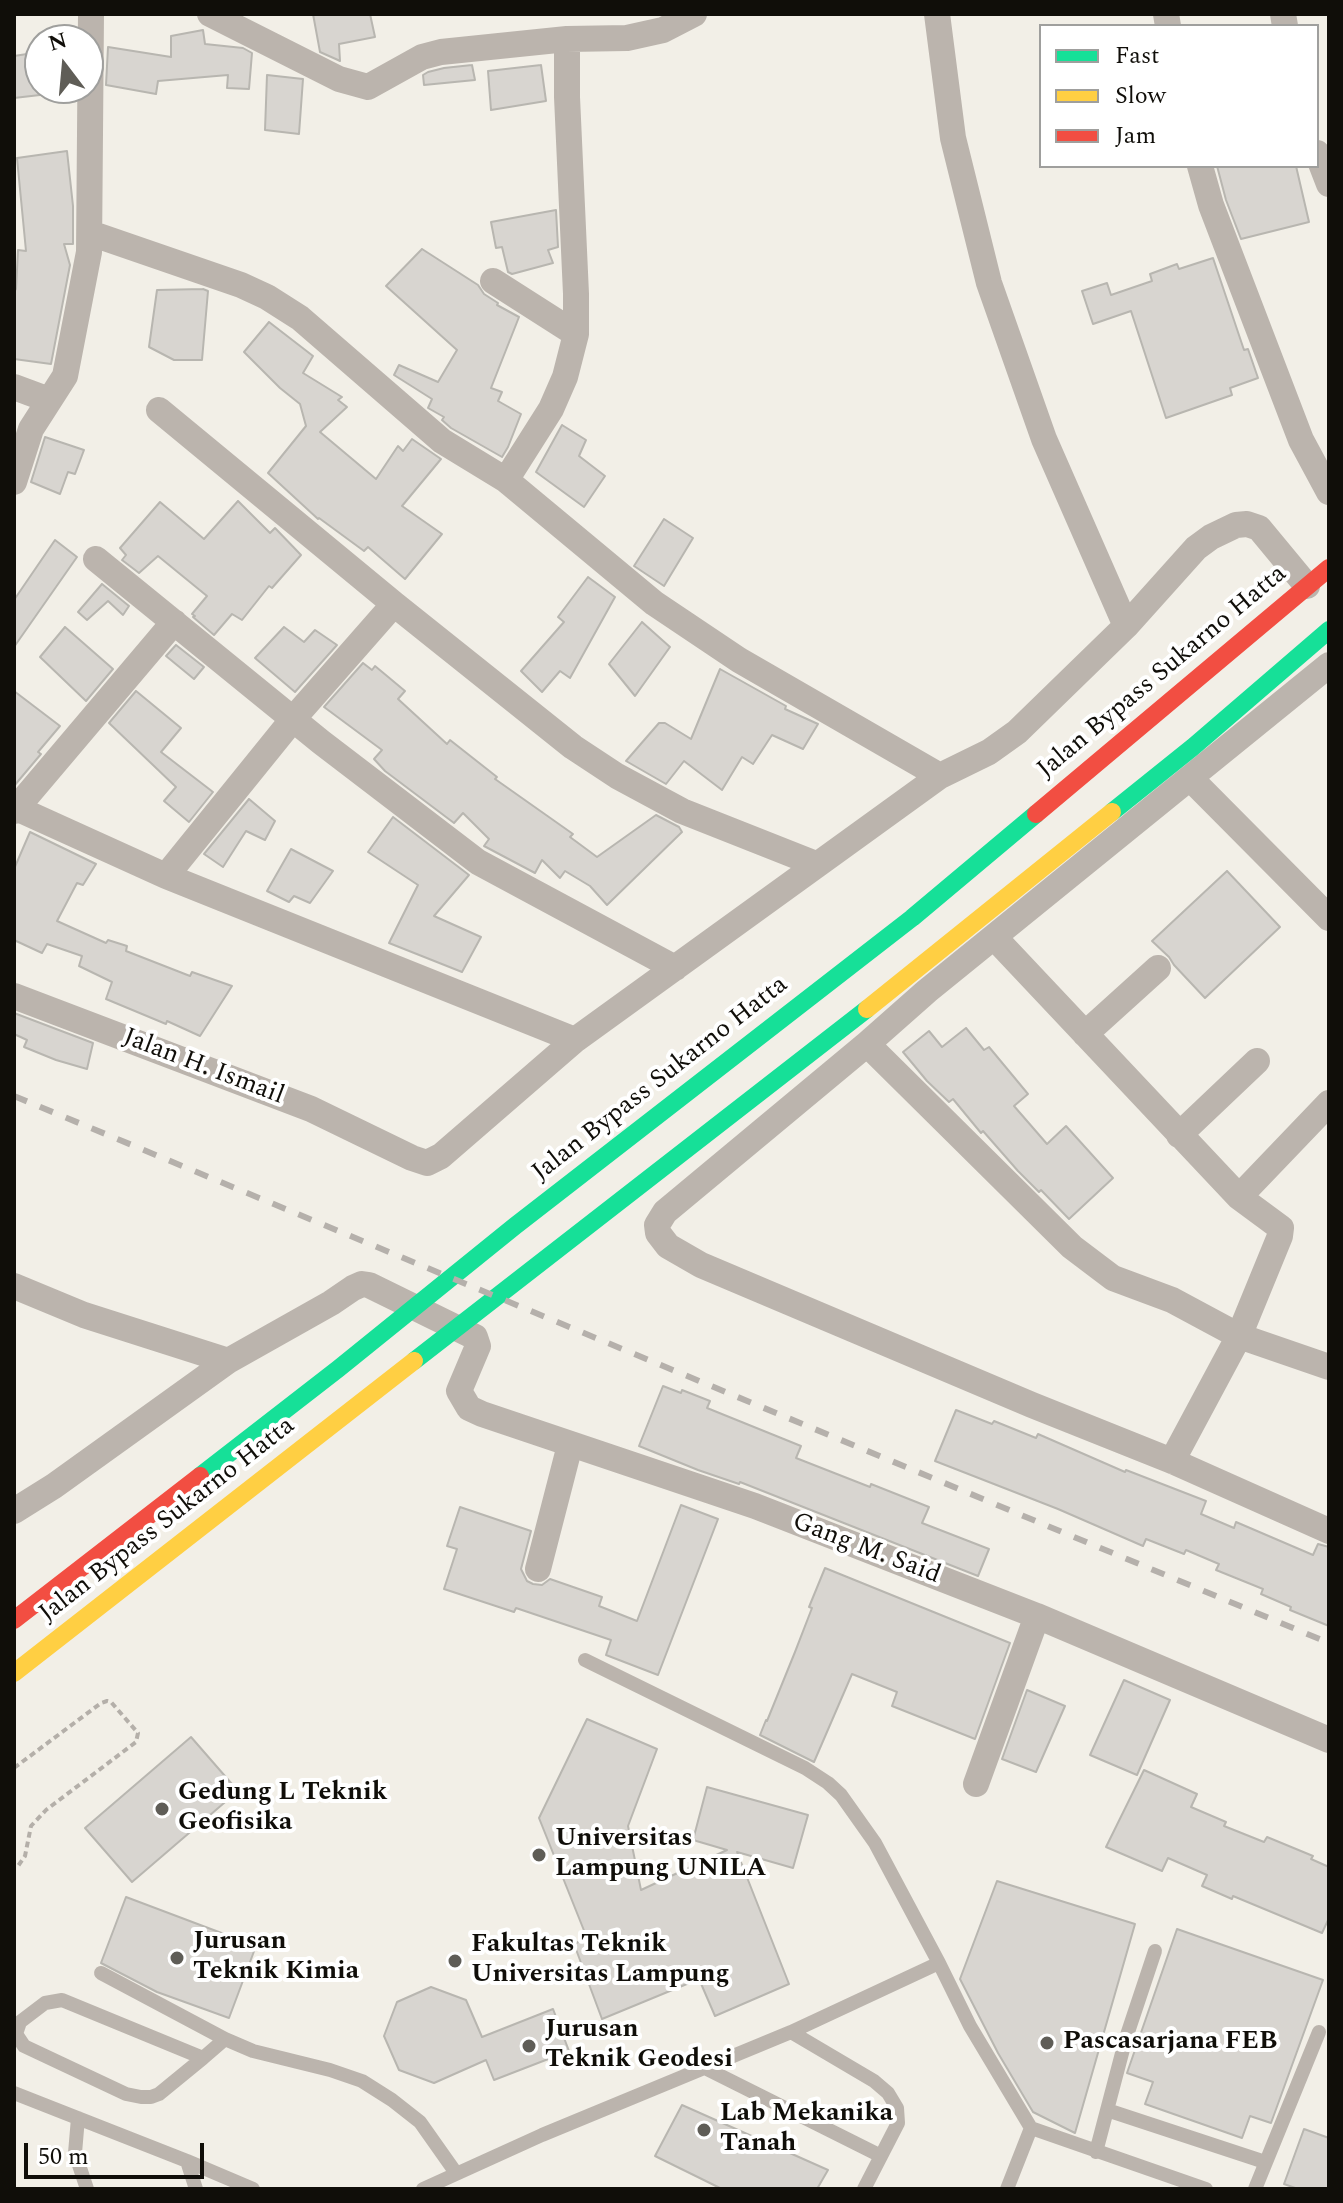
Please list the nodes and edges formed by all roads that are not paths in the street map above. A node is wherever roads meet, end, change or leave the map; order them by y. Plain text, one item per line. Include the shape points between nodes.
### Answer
1 (91, 14) edge
2 (694, 14) edge
3 (937, 14) edge
4 (220, 16) edge
5 (661, 22) edge
6 (567, 39) junction
7 (1319, 158) edge
8 (1201, 168) edge
9 (1329, 184) edge
10 (90, 233) junction
11 (493, 281) dead end
12 (576, 334) junction
13 (14, 387) edge
14 (49, 400) junction
15 (159, 410) dead end
16 (506, 480) junction
17 (14, 482) edge
18 (1329, 492) edge
19 (96, 559) dead end
20 (1329, 568) edge
21 (1307, 586) junction
22 (394, 604) junction
23 (174, 622) junction
24 (1126, 626) junction
25 (1329, 630) edge
26 (1329, 665) edge
27 (293, 719) junction
28 (940, 776) junction
29 (1190, 778) junction
30 (15, 810) edge
31 (816, 864) junction
32 (166, 876) junction
33 (1329, 918) edge
34 (994, 937) junction
35 (675, 968) junction
36 (1158, 968) dead end
37 (14, 996) edge
38 (1085, 1034) junction
39 (575, 1040) junction
40 (867, 1044) junction
41 (1257, 1061) dead end
42 (1329, 1103) edge
43 (1179, 1135) junction
44 (1239, 1197) junction
45 (14, 1286) edge
46 (1239, 1336) junction
47 (228, 1361) junction
48 (1329, 1367) edge
49 (570, 1445) junction
50 (1172, 1461) junction
51 (14, 1511) edge
52 (1329, 1531) edge
53 (538, 1569) dead end
54 (1037, 1616) junction
55 (14, 1620) edge
56 (585, 1660) dead end
57 (14, 1673) edge
58 (1329, 1740) edge
59 (976, 1784) dead end
60 (1155, 1951) dead end
61 (939, 1963) junction
62 (101, 1973) dead end
63 (791, 2032) junction
64 (1319, 2032) dead end
65 (225, 2039) junction
66 (203, 2058) junction
67 (707, 2069) junction
68 (14, 2093) edge
69 (1107, 2110) junction
70 (78, 2118) junction
71 (1031, 2128) junction
72 (1096, 2152) junction
73 (881, 2156) junction
74 (187, 2161) junction
75 (1265, 2162) junction
76 (456, 2173) junction
77 (87, 2189) edge
78 (196, 2189) edge
79 (253, 2189) edge
80 (423, 2189) edge
81 (864, 2189) edge
82 (1007, 2189) edge
83 (1206, 2189) edge
84 (1255, 2189) edge

1 - 10 street
2 - 5 street
3 - 24 street via 953,138 989,283 1044,439
4 - 6 street via 339,79 368,87 441,52
5 - 6 street via 627,38
6 - 12 street
7 - 9 street
8 - 18 street via 1301,440
10 - 14 street via 65,376
10 - 16 street via 267,297 300,318 442,441
11 - 12 street
12 - 16 street via 551,409
13 - 14 street
14 - 17 street via 31,429
15 - 22 street
16 - 28 street via 654,603 708,640
19 - 23 street
20 - 21 highway, Jalan Bypass Sukarno Hatta
21 - 24 street, Jalan H. Ismail via 1262,530 1236,525 1196,548
21 - 55 highway, Jalan Bypass Sukarno Hatta via 912,918
22 - 27 street
22 - 31 street via 617,776 682,811
23 - 27 street
23 - 30 street
24 - 28 street, Jalan H. Ismail via 1017,732
25 - 57 highway, Jalan Bypass Sukarno Hatta via 929,960
26 - 29 street
27 - 32 street
27 - 35 street via 478,862
28 - 31 street, Jalan H. Ismail
29 - 33 street
29 - 34 street
30 - 32 street
31 - 35 street, Jalan H. Ismail
32 - 39 street
34 - 38 street
34 - 40 street
35 - 39 street, Jalan H. Ismail
36 - 38 street
37 - 39 street, Jalan H. Ismail via 311,1109 427,1163
38 - 43 street
40 - 46 street via 1072,1247 1113,1278 1172,1300
40 - 50 street via 665,1212 657,1225 662,1241 701,1265
41 - 43 street
42 - 44 street
43 - 44 street
44 - 46 street via 1281,1228
45 - 47 street via 84,1315
46 - 48 street
46 - 50 street
47 - 49 street, Gang M. Said via 362,1284 369,1285 475,1337 478,1346 459,1391 469,1408
47 - 51 street
49 - 53 street
49 - 54 street, Gang M. Said via 755,1506
50 - 52 street
54 - 58 street, Gang M. Said
54 - 59 street
56 - 61 lane via 828,1783 875,1843
60 - 69 lane
61 - 63 lane
61 - 71 lane
62 - 65 lane
63 - 67 lane
63 - 73 lane via 888,2093 898,2123
64 - 75 lane
65 - 66 lane
65 - 76 lane via 362,2081 420,2122
66 - 66 lane via 159,2094 141,2097 24,2046 16,2034 20,2022 45,2003 62,2000
67 - 73 lane
67 - 76 lane
68 - 70 lane
69 - 72 lane
69 - 75 lane
70 - 74 lane
70 - 77 lane via 75,2153
71 - 72 lane
71 - 82 lane
72 - 83 lane
73 - 81 lane
74 - 78 lane
74 - 79 lane
75 - 84 lane
76 - 80 lane

